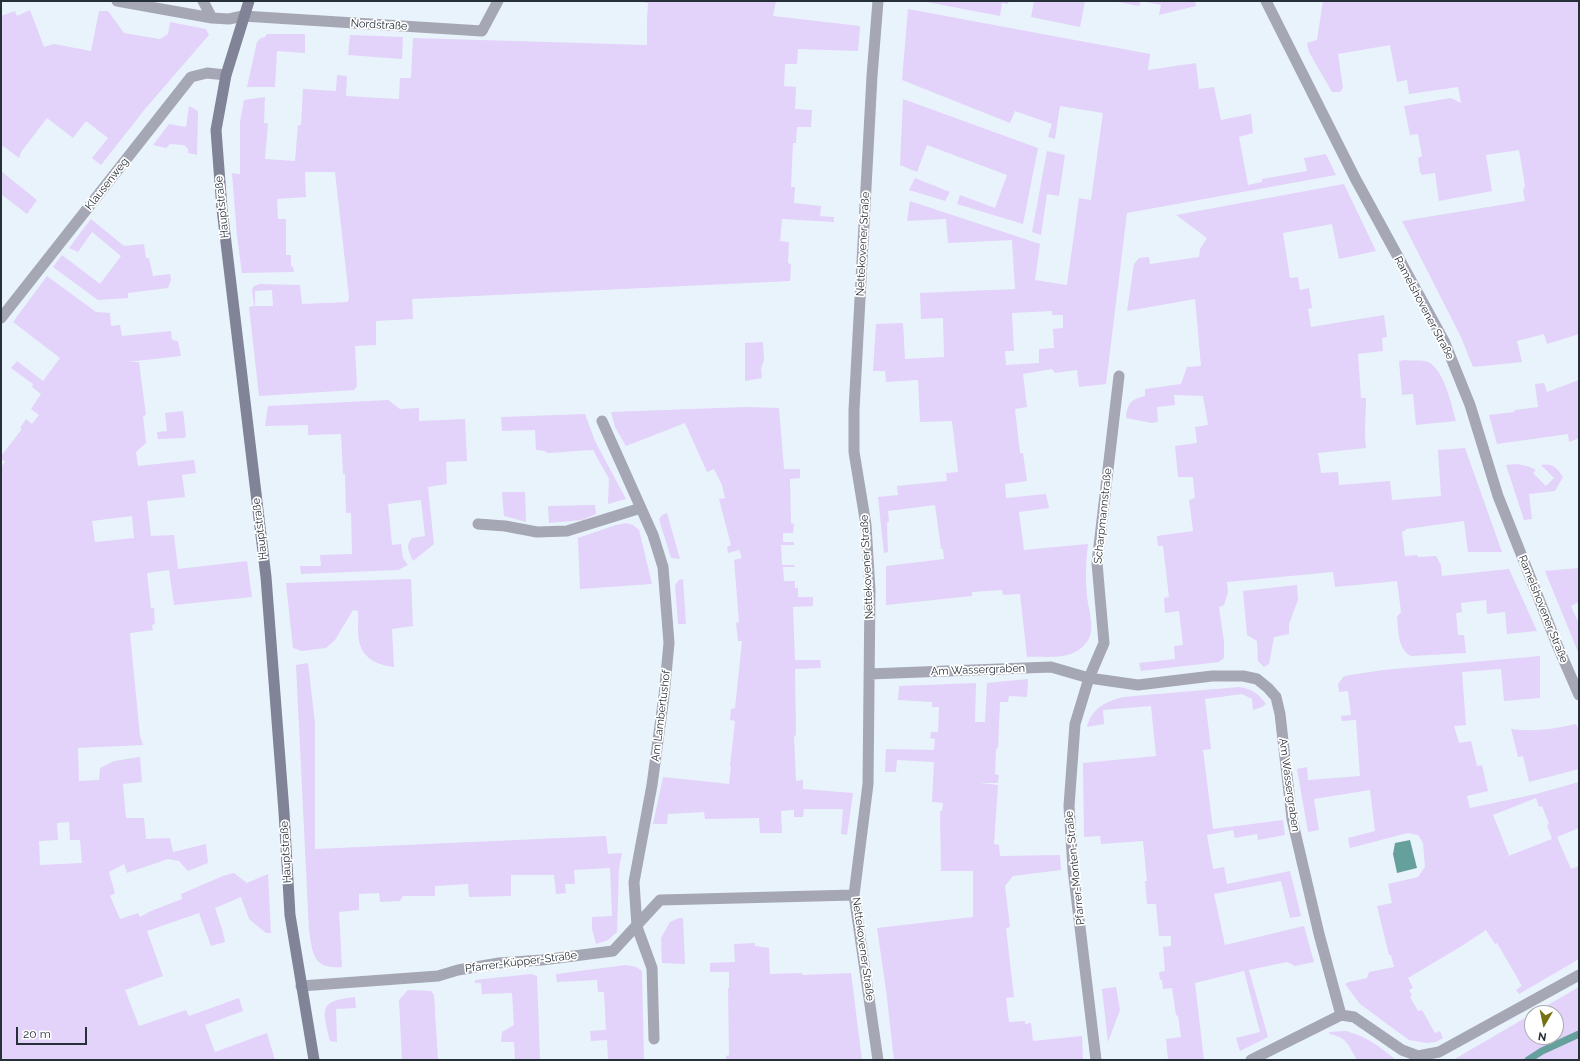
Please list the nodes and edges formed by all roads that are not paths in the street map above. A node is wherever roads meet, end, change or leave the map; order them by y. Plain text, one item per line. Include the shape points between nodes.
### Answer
1 (117, 1) edge
2 (203, 1) edge
3 (249, 1) edge
4 (498, 1) edge
5 (878, 1) edge
6 (1266, 1) edge
7 (243, 16) junction
8 (212, 18) junction
9 (226, 75) junction
10 (1, 318) edge
11 (1119, 376) dead end
12 (602, 422) dead end
13 (641, 508) junction
14 (478, 524) dead end
15 (869, 674) junction
16 (1089, 678) junction
17 (1579, 695) edge
18 (854, 895) junction
19 (637, 927) junction
20 (1579, 975) edge
21 (301, 986) junction
22 (1341, 1015) junction
23 (654, 1039) dead end
24 (314, 1060) edge
25 (878, 1060) edge
26 (1096, 1060) edge
27 (1251, 1060) edge

1 - 8 street
2 - 8 street
3 - 7 main road, Hauptstraße
4 - 7 street, Nordstraße via 482,31
5 - 15 street, Nettekovener Straße via 854,410 854,452 866,525 870,590
6 - 17 street, Ramelshovener Straße via 1355,178 1445,343 1470,405 1498,496
7 - 8 street via 229,19
7 - 9 main road, Hauptstraße
9 - 10 street, Klausenweg via 207,73 191,77
9 - 21 main road, Hauptstraße via 216,130 219,184 266,577 290,914
11 - 16 street, Scharpmannstraße via 1097,563 1104,643
12 - 13 street, Am Lambertushof
13 - 14 street via 567,531 537,532
13 - 19 street, Am Lambertushof via 663,567 669,643 652,785 634,882
15 - 16 street, Am Wassergraben via 1051,667
15 - 18 street, Nettekovener Straße via 868,784
16 - 22 street, Am Wassergraben via 1138,685 1212,676 1243,676 1256,679 1276,697 1292,819
16 - 26 street, Pfarrer-Monten-Straße via 1075,724 1069,806 1073,869
18 - 19 street, Pfarrer-Küpper-Straße via 660,900
18 - 25 street, Nettekovener Straße
19 - 21 street, Pfarrer-Küpper-Straße via 613,951 499,963 438,976
19 - 23 street via 652,968
20 - 22 street via 1439,1052 1418,1056 1402,1050 1354,1018
21 - 24 main road, Hauptstraße
22 - 27 street

